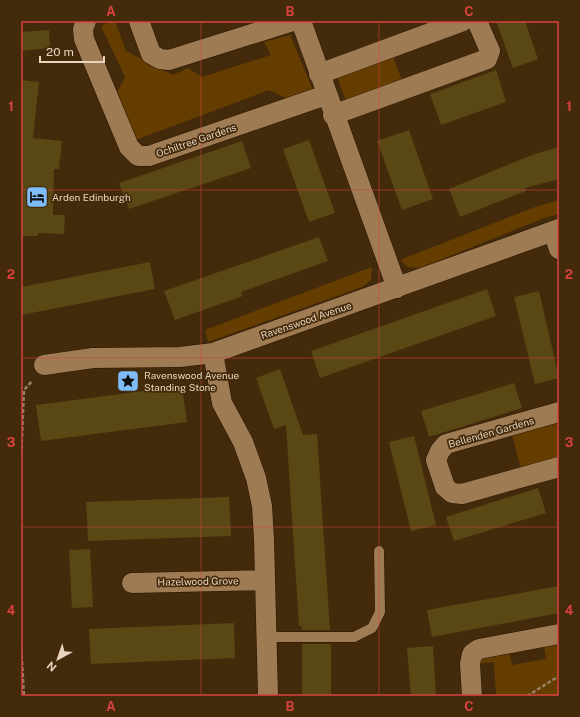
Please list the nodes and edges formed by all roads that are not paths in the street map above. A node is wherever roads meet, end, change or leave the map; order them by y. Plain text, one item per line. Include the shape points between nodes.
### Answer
1 (86, 21) edge
2 (139, 21) edge
3 (293, 21) edge
4 (301, 21) edge
5 (462, 21) edge
6 (477, 21) edge
7 (319, 74) junction
8 (326, 96) junction
9 (333, 115) junction
10 (557, 236) edge
11 (397, 288) junction
12 (213, 353) junction
13 (44, 365) road end
14 (559, 412) edge
15 (559, 467) edge
16 (379, 551) dead end
17 (265, 580) junction
18 (132, 583) dead end
19 (559, 634) edge
20 (267, 637) junction
21 (268, 696) edge
22 (472, 696) edge

1 - 8 street, Ochiltree Gardens via 83,29 84,39 129,147 138,156 149,156
2 - 3 street via 151,54 169,60
4 - 7 street
5 - 7 street
6 - 9 street via 490,51 487,59
7 - 8 street
8 - 9 street
9 - 11 street
10 - 11 street, Ravenswood Avenue
11 - 12 street, Ravenswood Avenue
12 - 13 street, Ravenswood Avenue via 180,357 93,358
12 - 17 street via 222,403 243,442 256,478 262,512
14 - 15 street, Bellenden Gardens via 446,444 436,460 445,487 452,493 462,494
16 - 20 lane via 380,612 372,628 354,637
17 - 18 street, Hazelwood Grove
17 - 20 street
19 - 22 street via 479,649 472,654 470,664
20 - 21 street

